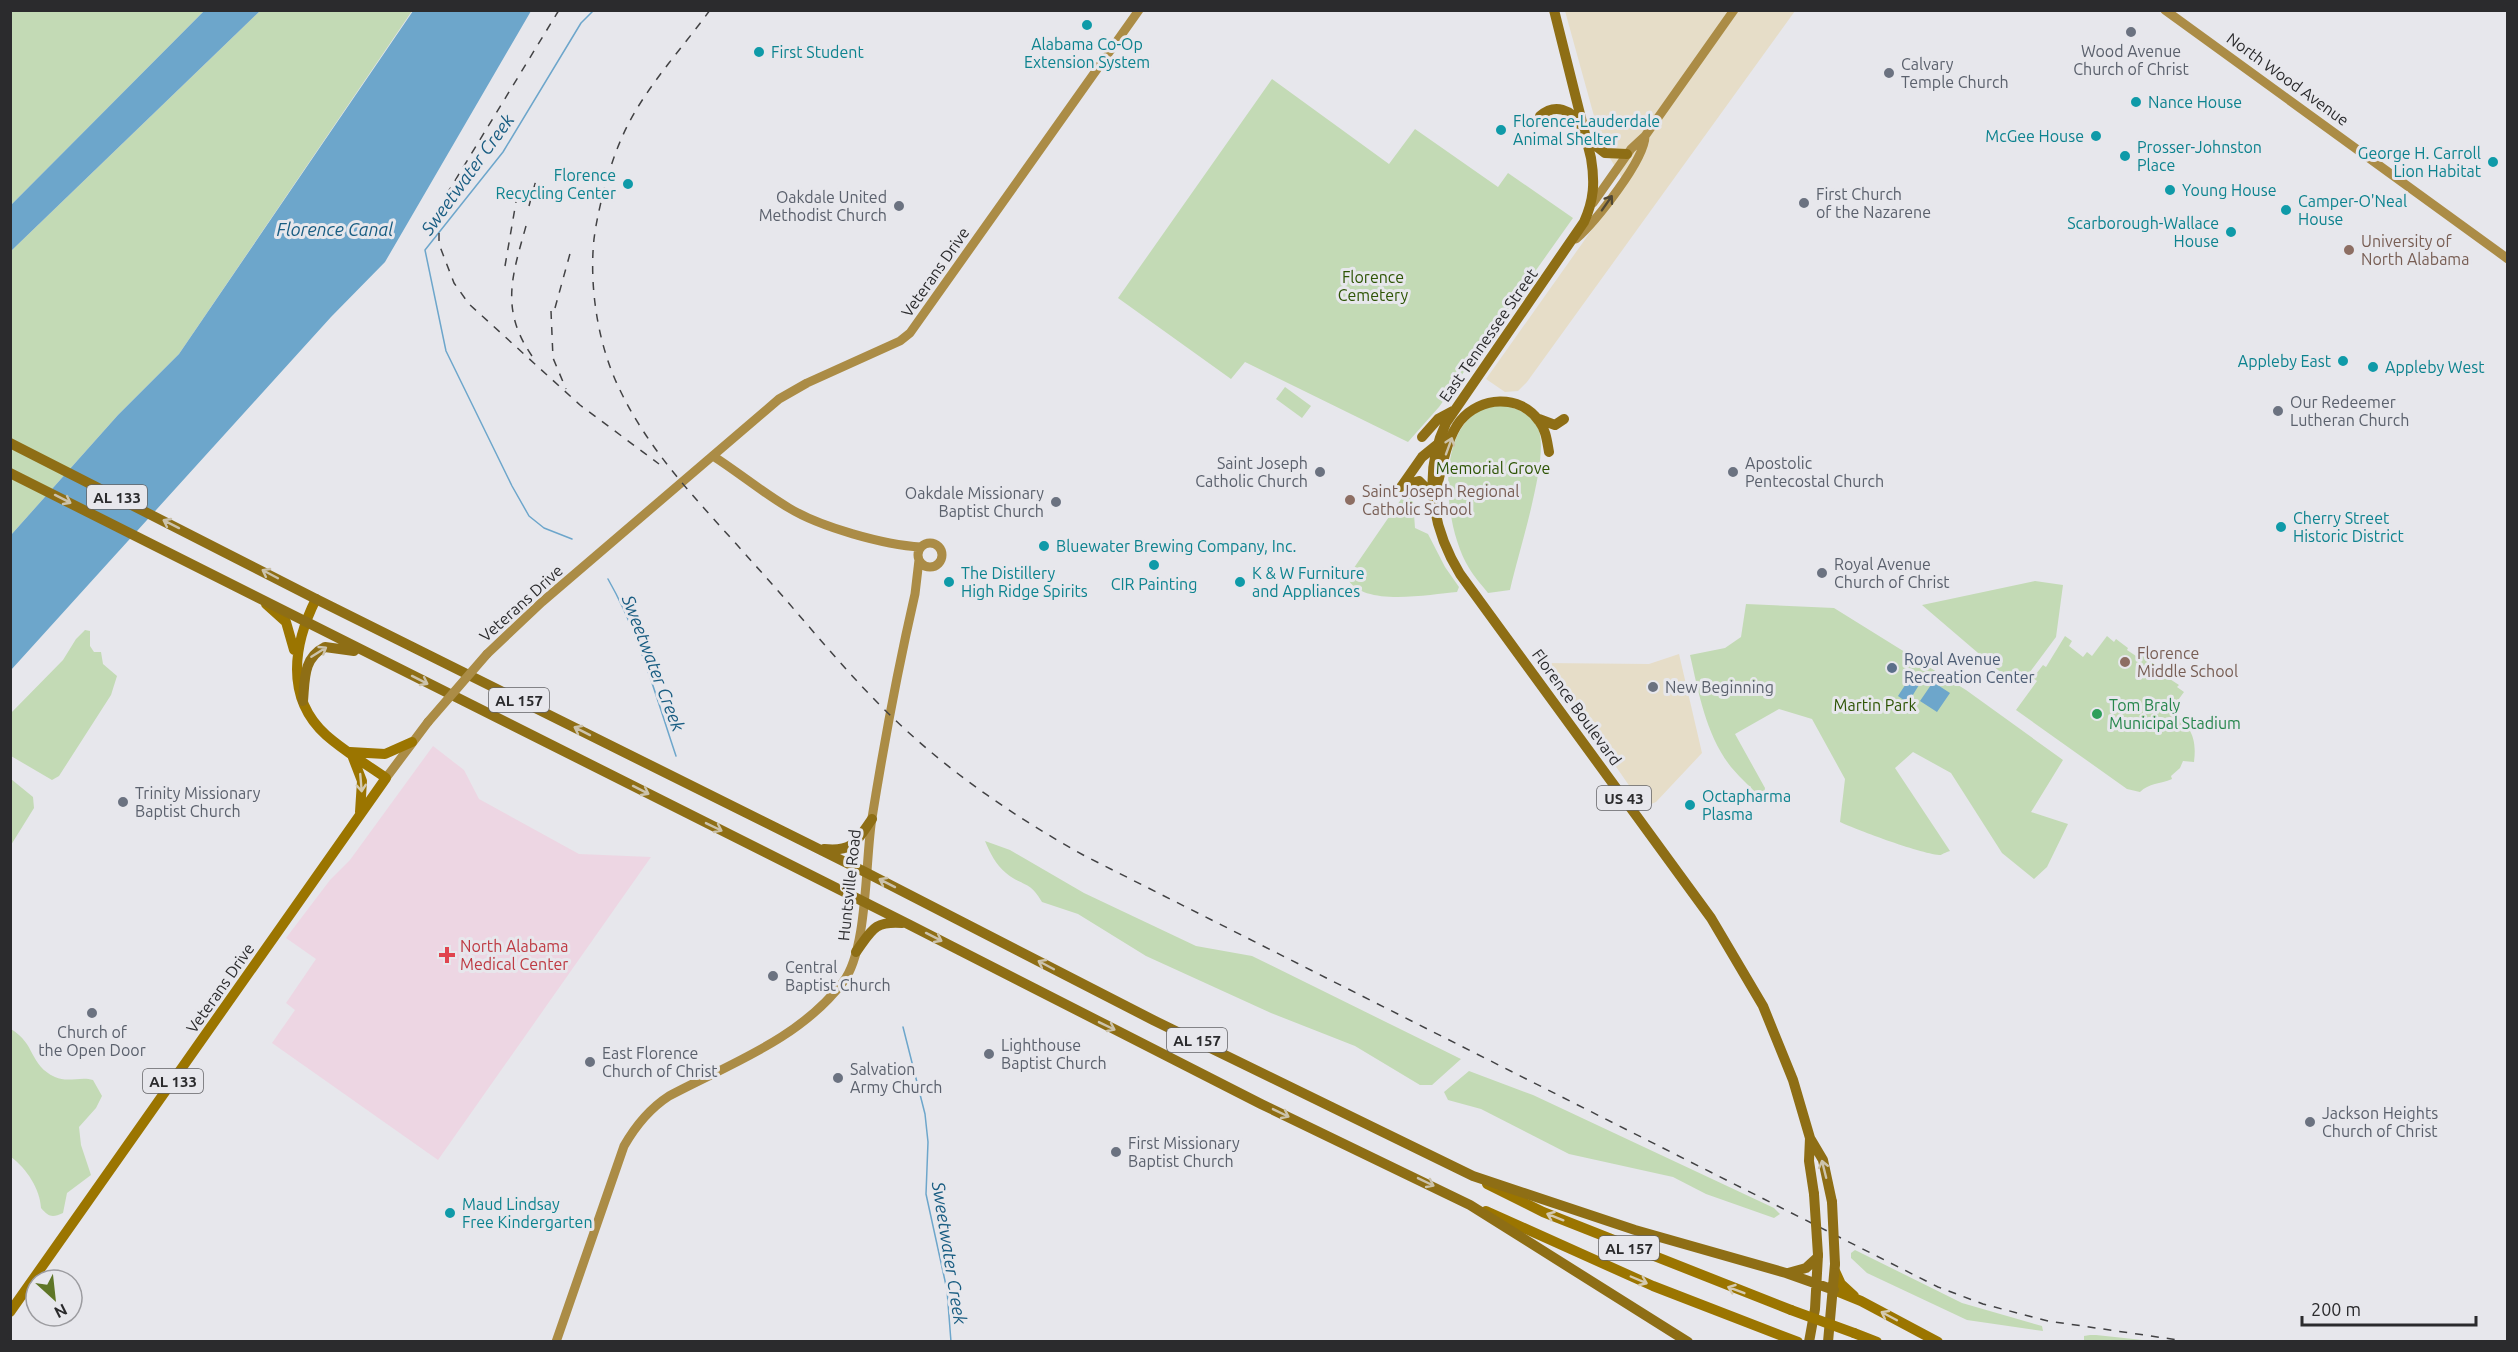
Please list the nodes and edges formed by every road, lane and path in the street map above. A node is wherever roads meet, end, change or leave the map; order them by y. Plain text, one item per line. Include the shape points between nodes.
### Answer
1 (1139, 10) edge
2 (1554, 10) edge
3 (1734, 10) edge
4 (2165, 10) edge
5 (1540, 116) dead end
6 (1586, 136) junction
7 (1645, 136) junction
8 (1627, 154) junction
9 (1593, 203) junction
10 (1568, 246) junction
11 (2508, 259) edge
12 (1453, 411) junction
13 (1538, 419) junction
14 (1563, 420) dead end
15 (10, 443) edge
16 (1438, 444) junction
17 (1549, 452) dead end
18 (713, 456) junction
19 (10, 473) edge
20 (1433, 499) junction
21 (919, 554) junction
22 (933, 566) junction
23 (915, 594) junction
24 (259, 598) junction
25 (316, 599) junction
26 (305, 621) junction
27 (372, 655) junction
28 (295, 668) junction
29 (303, 701) junction
30 (412, 742) junction
31 (350, 752) junction
32 (386, 778) junction
33 (360, 815) junction
34 (872, 819) junction
35 (815, 848) junction
36 (865, 872) junction
37 (863, 901) junction
38 (908, 924) junction
39 (856, 952) junction
40 (1810, 1138) junction
41 (1473, 1176) junction
42 (1470, 1205) junction
43 (1818, 1256) junction
44 (1835, 1268) junction
45 (1786, 1273) junction
46 (1817, 1284) junction
47 (1834, 1290) junction
48 (1862, 1301) junction
49 (10, 1312) edge
50 (556, 1341) edge
51 (1688, 1341) edge
52 (1798, 1341) edge
53 (1809, 1341) edge
54 (1827, 1341) edge
55 (1877, 1341) edge
56 (1938, 1341) edge

1 - 18 main road, Veterans Drive via 910,333 788,393
2 - 6 highway, US 43
3 - 7 main road, East Tennessee Street
4 - 11 main road, North Wood Avenue
5 - 6 highway via 1558,107 1571,115
6 - 8 highway via 1605,153
6 - 9 highway, US 43 via 1594,176
7 - 8 main road, East Tennessee Street
10 -> 7 main road, East Tennessee Street via 1592,224 1645,147
8 - 9 main road, East Tennessee Street
9 - 10 highway, East Tennessee Street / US 43
10 - 12 highway, East Tennessee Street / US 43
12 - 16 highway, East Tennessee Street / US 43
12 - 16 highway via 1438,419 1422,437 1431,437
13 - 14 highway via 1550,425
13 - 17 highway
20 -> 13 highway via 1447,449 1468,412 1487,403 1508,402 1521,405
25 -> 15 highway, AL 133
16 - 20 highway, Florence Boulevard / US 43 via 1432,474
16 - 20 highway via 1422,457 1401,487 1419,481
18 - 21 main road via 802,516
18 - 30 main road, Veterans Drive, bridge via 487,654
19 -> 24 highway, AL 133
20 - 40 highway, Florence Boulevard / US 43 via 1450,558 1739,962 1778,1041
21 - 22 main road via 923,565
21 - 22 main road via 930,543 939,547 940,560
21 - 23 main road, Huntsville Road
22 - 23 main road, Huntsville Road
23 - 34 main road, Huntsville Road
24 - 26 highway, AL 157
24 - 28 main road via 289,627
25 - 26 main road
35 -> 25 highway, AL 157
26 - 27 highway, AL 157
26 - 28 main road
29 -> 27 highway via 308,663 318,650 335,646
27 -> 37 highway, AL 157
28 - 29 main road
29 - 31 main road via 325,734
30 - 31 main road via 385,754
30 - 32 main road, Veterans Drive
31 - 32 main road
31 -> 33 main road via 362,781
32 - 33 main road, Veterans Drive / AL 133
33 - 49 main road, Veterans Drive / AL 133
34 - 35 highway via 842,851
34 - 36 main road, Huntsville Road
35 - 36 highway, AL 157
36 - 37 main road, Huntsville Road
41 -> 36 highway, AL 157 via 1077,982
37 - 38 highway, AL 157
37 - 39 main road, Huntsville Road
38 - 39 highway via 882,923 874,927
38 -> 42 highway, AL 157 via 1261,1104
39 - 50 main road, Huntsville Road via 844,981 810,1015 763,1048 653,1106 634,1127
40 - 43 highway, Florence Boulevard / US 43, bridge
44 -> 40 highway, Florence Boulevard / US 43, bridge via 1832,1202 1823,1160
41 - 45 highway via 1635,1230
55 -> 41 main road, AL 157, bridge via 1543,1212
42 - 51 highway
42 -> 52 main road, AL 157 via 1653,1287
43 - 45 highway via 1806,1268
43 - 46 highway, Florence Boulevard / US 43
44 - 47 highway, Florence Boulevard / US 43
44 - 48 main road via 1841,1284
45 - 46 highway
46 - 47 highway
46 - 53 highway, Florence Boulevard / US 43
47 - 48 main road
47 - 54 highway, Florence Boulevard / US 43
56 -> 48 main road

